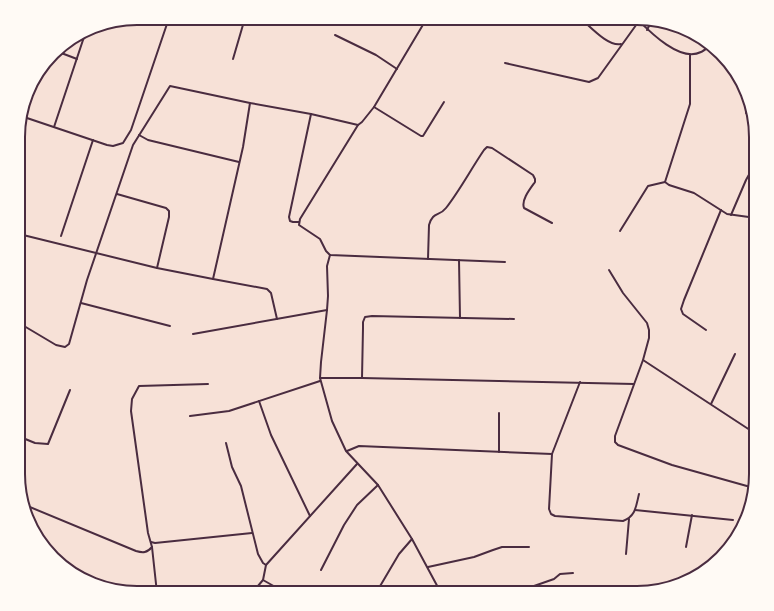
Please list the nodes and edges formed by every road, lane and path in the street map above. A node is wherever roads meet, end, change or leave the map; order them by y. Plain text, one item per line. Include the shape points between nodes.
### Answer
1 (167, 25) edge
2 (243, 25) edge
3 (423, 25) edge
4 (588, 25) edge
5 (636, 25) edge
6 (643, 25) edge
7 (649, 26) edge
8 (647, 30) junction
9 (335, 35) dead end
10 (84, 39) edge
11 (621, 44) junction
12 (706, 49) edge
13 (63, 53) edge
14 (690, 54) junction
15 (78, 59) junction
16 (233, 59) dead end
17 (505, 63) dead end
18 (397, 69) junction
19 (444, 102) dead end
20 (250, 103) junction
21 (374, 107) junction
22 (311, 114) junction
23 (27, 118) edge
24 (358, 125) junction
25 (54, 127) junction
26 (139, 135) junction
27 (93, 140) junction
28 (239, 162) junction
29 (749, 175) edge
30 (666, 182) junction
31 (117, 194) junction
32 (721, 210) junction
33 (731, 215) junction
34 (749, 217) edge
35 (299, 222) junction
36 (552, 223) dead end
37 (620, 231) dead end
38 (25, 236) edge
39 (61, 236) dead end
40 (96, 254) junction
41 (330, 254) junction
42 (428, 259) junction
43 (459, 260) junction
44 (505, 262) dead end
45 (157, 268) junction
46 (609, 270) dead end
47 (213, 280) junction
48 (81, 303) junction
49 (328, 310) junction
50 (460, 318) junction
51 (277, 319) junction
52 (514, 319) dead end
53 (170, 326) dead end
54 (25, 327) edge
55 (706, 330) dead end
56 (193, 334) dead end
57 (735, 354) dead end
58 (643, 360) junction
59 (362, 378) junction
60 (320, 380) junction
61 (580, 382) junction
62 (208, 384) dead end
63 (634, 384) junction
64 (70, 390) dead end
65 (259, 401) junction
66 (711, 404) junction
67 (499, 413) dead end
68 (190, 416) dead end
69 (749, 429) edge
70 (25, 439) edge
71 (226, 443) dead end
72 (346, 451) junction
73 (499, 452) junction
74 (552, 454) junction
75 (358, 463) junction
76 (378, 484) junction
77 (748, 486) edge
78 (639, 494) dead end
79 (31, 507) edge
80 (636, 510) junction
81 (310, 516) junction
82 (692, 516) junction
83 (629, 519) junction
84 (733, 520) dead end
85 (252, 533) junction
86 (412, 539) junction
87 (151, 542) junction
88 (152, 547) junction
89 (529, 547) dead end
90 (686, 547) dead end
91 (626, 554) dead end
92 (266, 565) junction
93 (428, 567) junction
94 (320, 570) dead end
95 (573, 573) dead end
96 (263, 580) junction
97 (156, 586) edge
98 (258, 586) edge
99 (274, 586) edge
100 (380, 586) edge
101 (438, 586) edge
102 (534, 586) edge

1 - 27 street via 131,130 123,143 113,146
2 - 16 street
3 - 18 street
4 - 11 street via 607,41 616,45
5 - 11 street
6 - 8 street
7 - 8 street
8 - 14 street via 672,48
9 - 18 street via 376,55
10 - 15 street
11 - 17 street via 598,78 589,82
12 - 14 street via 701,53
13 - 15 street
14 - 30 street via 690,104
15 - 25 street
18 - 21 street
19 - 21 street via 423,136
20 - 22 street
20 - 26 street via 172,86
20 - 28 street
21 - 24 street
22 - 24 street
22 - 35 street via 290,217 293,222
23 - 25 street
24 - 35 street
25 - 27 street
26 - 28 street via 148,140
26 - 31 street via 133,145
27 - 39 street
28 - 47 street
29 - 33 street
30 - 32 street via 694,193
30 - 37 street via 648,186
31 - 40 street
31 - 45 street via 169,211
32 - 33 street
32 - 55 street via 681,309 683,314
33 - 34 street
35 - 41 street via 320,239
36 - 42 street via 524,208 524,201 535,178 492,148 487,148 445,209 430,221
38 - 40 street
40 - 45 street
40 - 48 street
41 - 42 street
41 - 49 street via 327,266
42 - 43 street
43 - 44 street
43 - 50 street
45 - 47 street
46 - 58 street via 623,293 647,323 649,330
47 - 51 street via 267,289 271,293
48 - 53 street
48 - 54 street via 65,347 56,345
49 - 51 street
49 - 60 street
50 - 52 street
50 - 59 street via 365,317
51 - 56 street
57 - 66 street
58 - 63 street
58 - 66 street
59 - 60 street
59 - 61 street
60 - 65 street
60 - 72 street via 332,421
61 - 63 street
61 - 74 street
62 - 87 street via 139,386 132,399 131,412
63 - 77 street via 615,436 618,445 672,465
64 - 70 street via 48,444 35,444
65 - 68 street via 229,411
65 - 81 street via 271,436
66 - 69 street
67 - 73 street
71 - 85 street via 232,467 241,486
72 - 73 street via 359,446
72 - 75 street
73 - 74 street
74 - 83 street via 551,514 623,521
75 - 76 street
75 - 81 street
76 - 86 street
76 - 94 street via 357,505
78 - 80 street
79 - 88 street via 136,551 148,551
80 - 82 street
80 - 83 street
81 - 92 street
82 - 84 street
82 - 90 street
83 - 91 street
85 - 87 street
85 - 92 street via 260,560
86 - 93 street
86 - 100 street via 399,554
87 - 88 street
88 - 97 street
89 - 93 street via 502,547 474,557
92 - 96 street
93 - 101 street
95 - 102 street via 560,574 554,579
96 - 98 street
96 - 99 street

